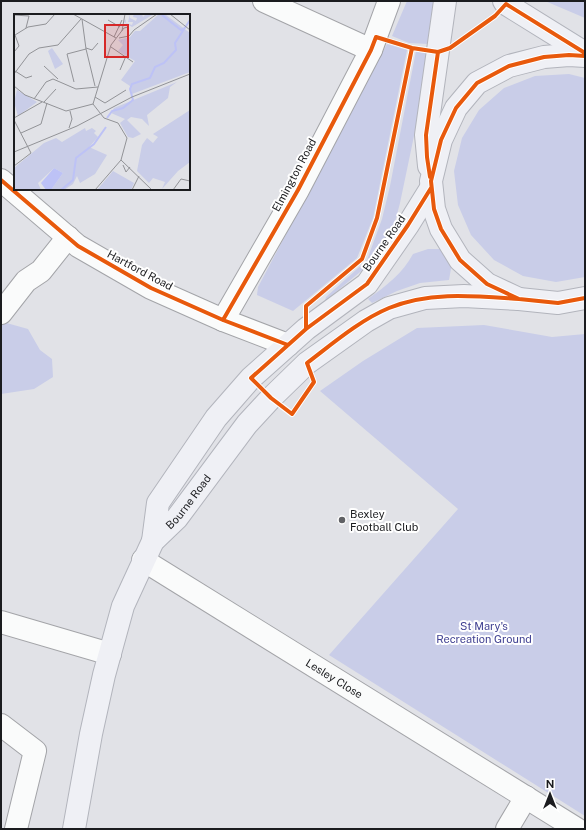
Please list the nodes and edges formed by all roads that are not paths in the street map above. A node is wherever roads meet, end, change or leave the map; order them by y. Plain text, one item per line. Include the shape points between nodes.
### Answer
1 (264, 1) edge
2 (389, 1) edge
3 (445, 1) edge
4 (504, 1) edge
5 (371, 50) junction
6 (585, 53) edge
7 (585, 56) edge
8 (1, 180) edge
9 (431, 184) junction
10 (68, 237) junction
11 (585, 298) edge
12 (519, 299) junction
13 (1, 313) edge
14 (223, 320) junction
15 (288, 345) junction
16 (148, 550) junction
17 (1, 622) edge
18 (110, 654) junction
19 (1, 725) edge
20 (526, 797) junction
21 (16, 829) edge
22 (74, 829) edge
23 (507, 829) edge
24 (577, 829) edge

1 - 5 street
2 - 5 street, Elmington Road
3 - 9 main road via 426,135
4 - 6 main road
5 - 14 street, Elmington Road via 298,190
7 - 9 main road via 544,57 509,66 478,83 456,108 441,140
8 - 10 street, Hartford Road
9 - 12 main road via 434,208 441,229 460,260 487,284
9 - 15 main road, Bourne Road via 408,225 366,284
10 - 13 street via 41,270 26,281
10 - 14 street, Hartford Road via 78,246 150,288
11 - 12 main road, Bourne Road via 558,303
12 - 16 main road, Bourne Road via 464,296 425,298 389,308 366,321 307,363 271,398 247,424 177,518
14 - 15 street, Hartford Road
15 - 16 main road, Bourne Road via 251,378 216,418 158,503
16 - 18 main road, Bourne Road via 123,606
16 - 20 street, Lesley Close
17 - 18 street
18 - 22 main road, Bourne Road via 91,734
19 - 21 street via 34,751
20 - 23 street
20 - 24 street, Lesley Close

